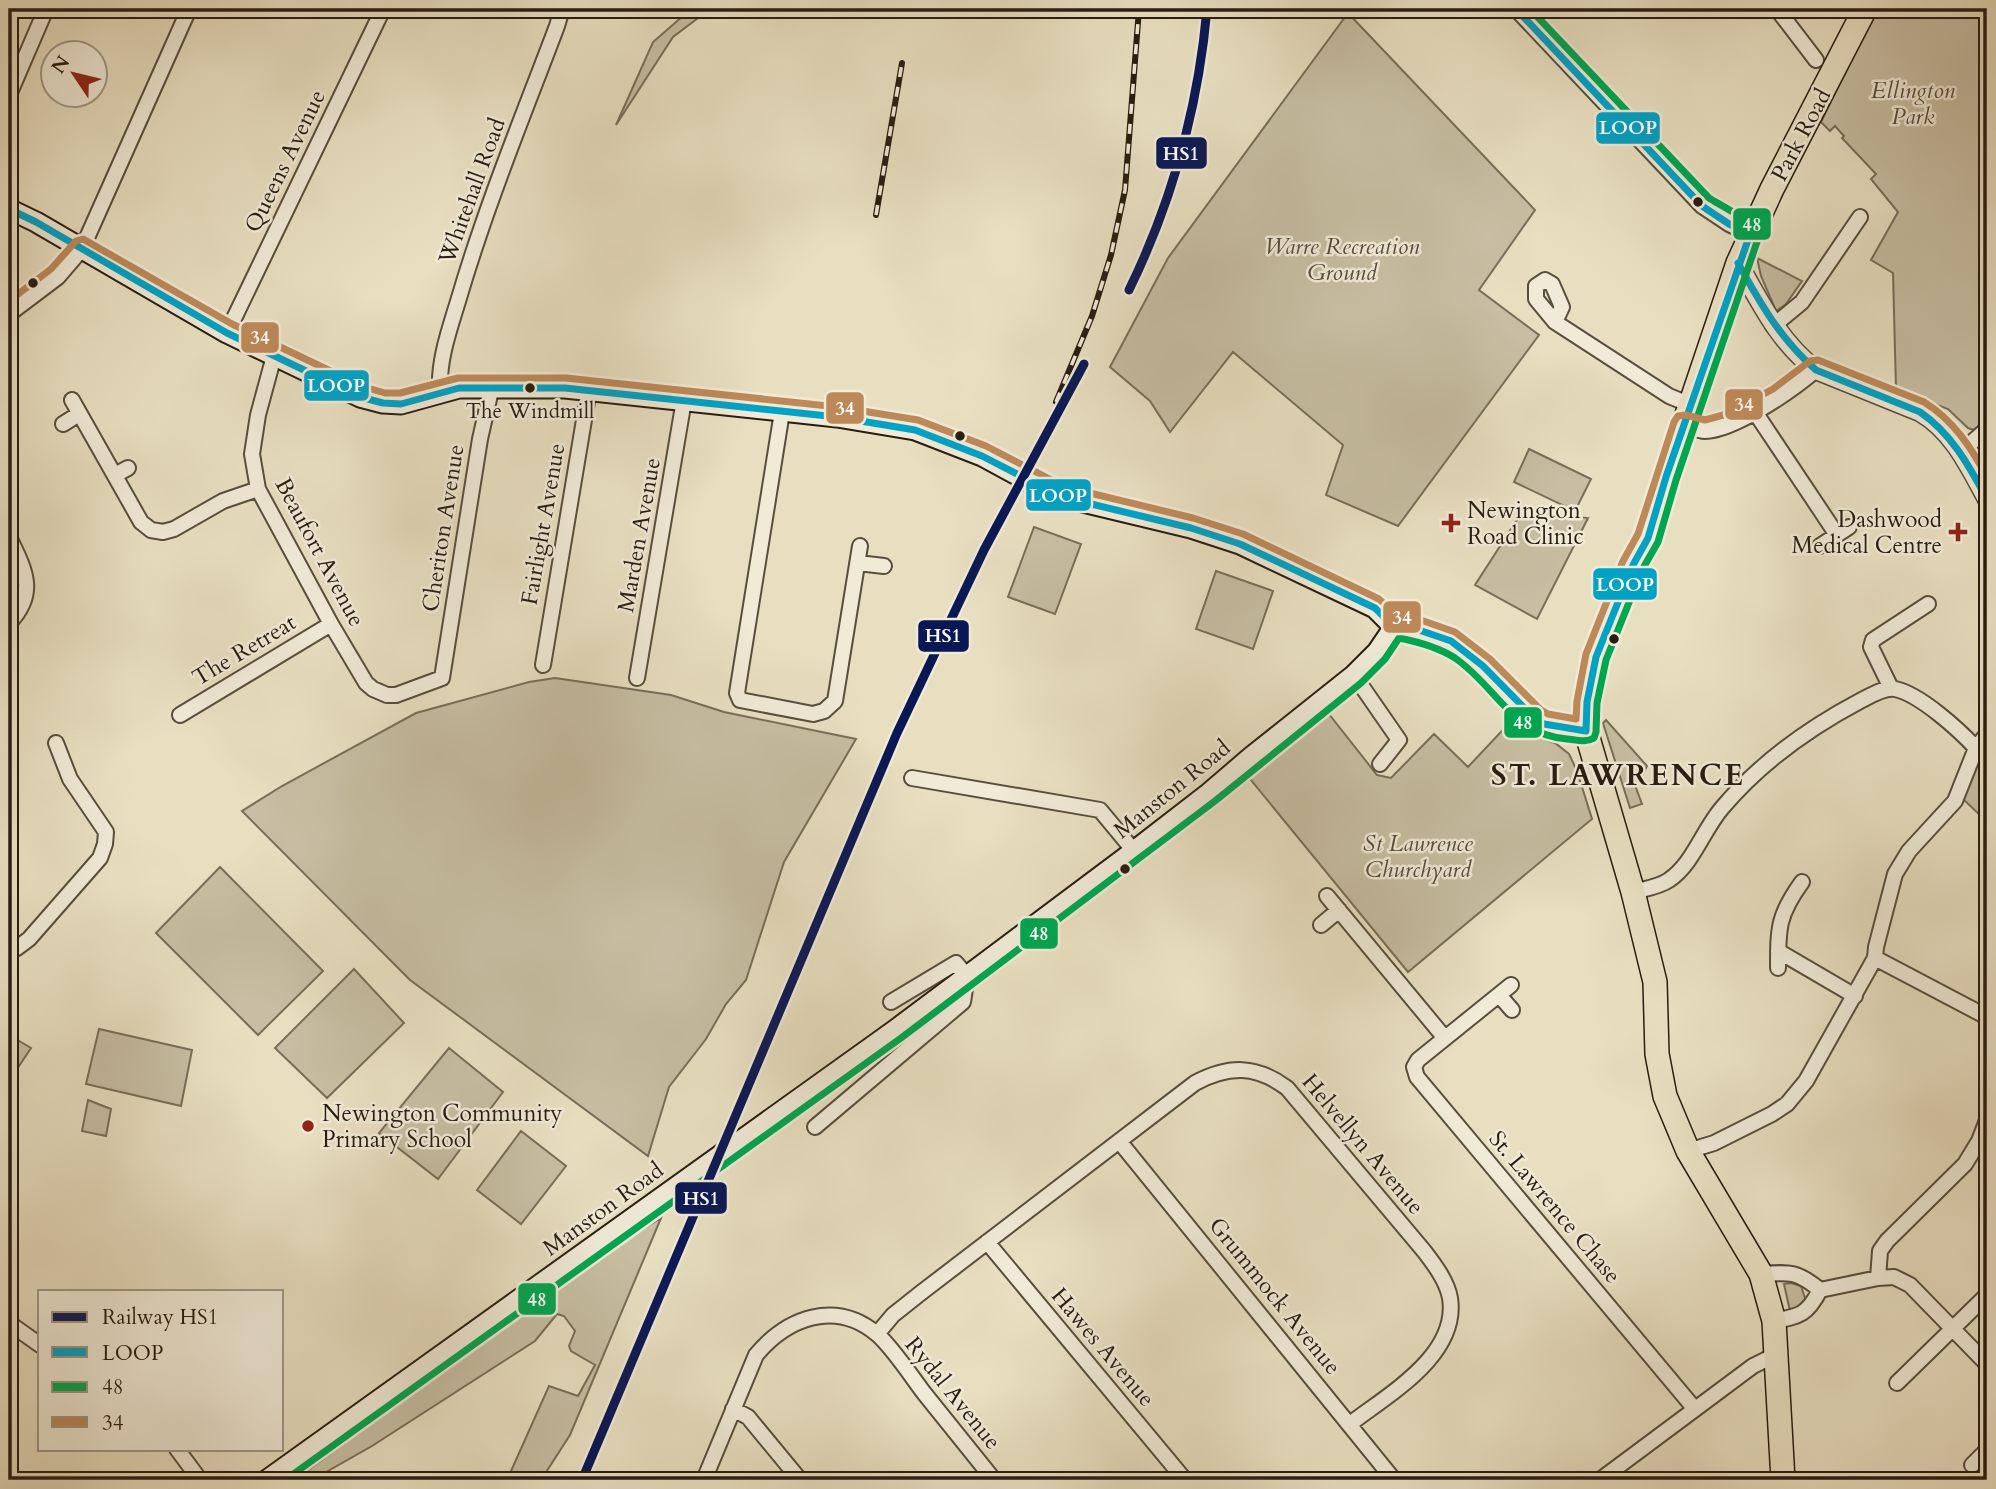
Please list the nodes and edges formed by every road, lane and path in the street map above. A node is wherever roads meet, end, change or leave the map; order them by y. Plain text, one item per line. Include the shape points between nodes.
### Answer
1 (46, 9) edge
2 (188, 9) edge
3 (383, 9) edge
4 (562, 9) edge
5 (1516, 9) edge
6 (1777, 9) edge
7 (1865, 9) edge
8 (1816, 60) dead end
9 (9, 95) edge
10 (9, 209) edge
11 (1860, 217) dead end
12 (1751, 234) junction
13 (82, 249) junction
14 (1738, 262) junction
15 (9, 314) edge
16 (1555, 322) dead end
17 (1773, 326) junction
18 (227, 333) junction
19 (274, 356) junction
20 (1816, 370) junction
21 (492, 386) junction
22 (589, 390) junction
23 (440, 392) junction
24 (72, 400) dead end
25 (684, 400) junction
26 (782, 412) junction
27 (1755, 412) junction
28 (79, 414) junction
29 (1687, 415) junction
30 (63, 424) dead end
31 (1987, 429) edge
32 (1961, 452) junction
33 (258, 489) junction
34 (1987, 499) edge
35 (9, 537) edge
36 (860, 546) dead end
37 (1820, 546) dead end
38 (858, 563) junction
39 (884, 566) dead end
40 (1928, 604) dead end
41 (9, 623) edge
42 (331, 624) junction
43 (1394, 626) junction
44 (543, 665) dead end
45 (1354, 675) junction
46 (442, 678) joint
47 (637, 678) dead end
48 (1891, 688) junction
49 (180, 715) dead end
50 (1586, 731) junction
51 (1987, 734) edge
52 (56, 743) dead end
53 (1976, 748) junction
54 (1380, 764) dead end
55 (912, 778) dead end
56 (1134, 851) junction
57 (1802, 882) dead end
58 (1633, 892) junction
59 (1327, 896) dead end
60 (1339, 910) junction
61 (1321, 925) dead end
62 (9, 950) edge
63 (1778, 951) junction
64 (1875, 958) junction
65 (1778, 968) dead end
66 (967, 976) junction
67 (1511, 985) dead end
68 (1499, 995) junction
69 (1855, 996) junction
70 (891, 1002) dead end
71 (1512, 1010) dead end
72 (1987, 1017) edge
73 (1444, 1037) junction
74 (1987, 1120) edge
75 (815, 1127) dead end
76 (1119, 1141) junction
77 (1688, 1151) junction
78 (987, 1242) junction
79 (1761, 1274) junction
80 (1878, 1278) junction
81 (1820, 1290) junction
82 (1987, 1295) edge
83 (1774, 1321) junction
84 (9, 1323) edge
85 (1953, 1329) junction
86 (877, 1334) junction
87 (38, 1344) edge
88 (1777, 1354) junction
89 (1987, 1364) edge
90 (1898, 1383) dead end
91 (1694, 1408) junction
92 (733, 1409) junction
93 (1350, 1424) junction
94 (178, 1450) edge
95 (1987, 1450) edge
96 (1972, 1465) dead end
97 (200, 1480) edge
98 (267, 1480) edge
99 (705, 1480) edge
100 (800, 1480) edge
101 (994, 1480) edge
102 (1185, 1480) edge
103 (1394, 1480) edge
104 (1600, 1480) edge
105 (1783, 1480) edge

1 - 9 street
2 - 13 street
3 - 18 street, Queens Avenue
4 - 23 street, Whitehall Road via 465,276 443,354
5 - 12 street via 1702,206
6 - 8 street
7 - 12 main road, Park Road
10 - 13 main road
11 - 17 street via 1802,302
12 - 14 main road, Park Road
13 - 15 street via 58,277
13 - 18 main road
14 - 17 street
14 - 29 main road, Park Road
16 - 29 street via 1669,396
17 - 20 street
18 - 19 main road
19 - 23 main road via 360,397 383,403 401,404
19 - 33 street, Beaufort Avenue via 252,454
20 - 27 street
20 - 32 street via 1920,412 1934,420
21 - 22 main road
21 - 23 main road
21 - 46 street, Cheriton Avenue
22 - 25 main road
22 - 44 street, Fairlight Avenue
24 - 28 street
25 - 26 main road
25 - 47 street, Marden Avenue
26 - 38 street via 737,693 740,700 813,714 835,701
26 - 43 main road via 915,430 1082,504 1213,534 1375,608
27 - 29 street via 1710,430
27 - 37 street via 1843,531
28 - 30 street
28 - 33 street via 122,472 141,522 151,530 174,529 223,500
29 - 50 main road, Park Road via 1648,538 1596,657
31 - 32 street
32 - 34 street
33 - 42 street, Beaufort Avenue
35 - 41 street via 26,578 23,606
36 - 38 street
38 - 39 street
40 - 48 street via 1873,640 1871,648
42 - 46 street, Beaufort Avenue via 366,682 379,693 396,695
42 - 49 street, The Retreat
43 - 45 main road, Manston Road
43 - 50 main road via 1451,641 1544,724
45 - 54 street via 1399,740
45 - 56 main road, Manston Road
48 - 53 street via 1919,701
48 - 58 street via 1800,737 1722,807 1682,869 1667,882
50 - 58 main road, Park Road
51 - 53 street
52 - 62 street via 70,779 106,832 105,844 100,858 29,939
53 - 64 street via 1955,801 1909,851 1895,874
55 - 56 street via 1100,810
56 - 66 main road, Manston Road
57 - 63 street via 1786,904
58 - 77 main road, Park Road via 1655,982 1657,1054 1665,1096
59 - 60 street
60 - 61 street
60 - 73 street
63 - 65 street
63 - 69 street
64 - 69 street
64 - 72 street
66 - 70 street via 956,963
66 - 75 street via 963,1002
66 - 98 main road, Manston Road
67 - 68 street, St. Lawrence Chase
68 - 71 street
68 - 73 street, St. Lawrence Chase
69 - 77 street via 1806,1081 1787,1104
73 - 91 street, St. Lawrence Chase via 1418,1060 1414,1067 1417,1077
74 - 80 street via 1965,1164 1880,1251
76 - 78 street, Helvellyn Avenue
76 - 93 street, Grummock Avenue
76 - 93 street, Helvellyn Avenue via 1214,1072 1253,1071 1272,1076 1424,1251 1450,1296 1450,1320 1440,1347
77 - 79 main road, Park Road
78 - 86 street, Helvellyn Avenue via 893,1315
78 - 102 street, Hawes Avenue
79 - 81 street via 1802,1276
79 - 83 main road, Park Road
80 - 81 street
80 - 85 street via 1910,1285
81 - 83 street via 1801,1316
82 - 85 street
83 - 88 main road, Park Road
84 - 87 street
85 - 89 street
85 - 90 street
86 - 92 street via 840,1316 806,1318 786,1327 756,1355
86 - 101 street, Rydal Avenue
88 - 91 street
88 - 105 main road, Park Road
91 - 104 street
92 - 99 street
92 - 100 street via 748,1417
93 - 103 street, Grummock Avenue
94 - 97 street
95 - 96 street

